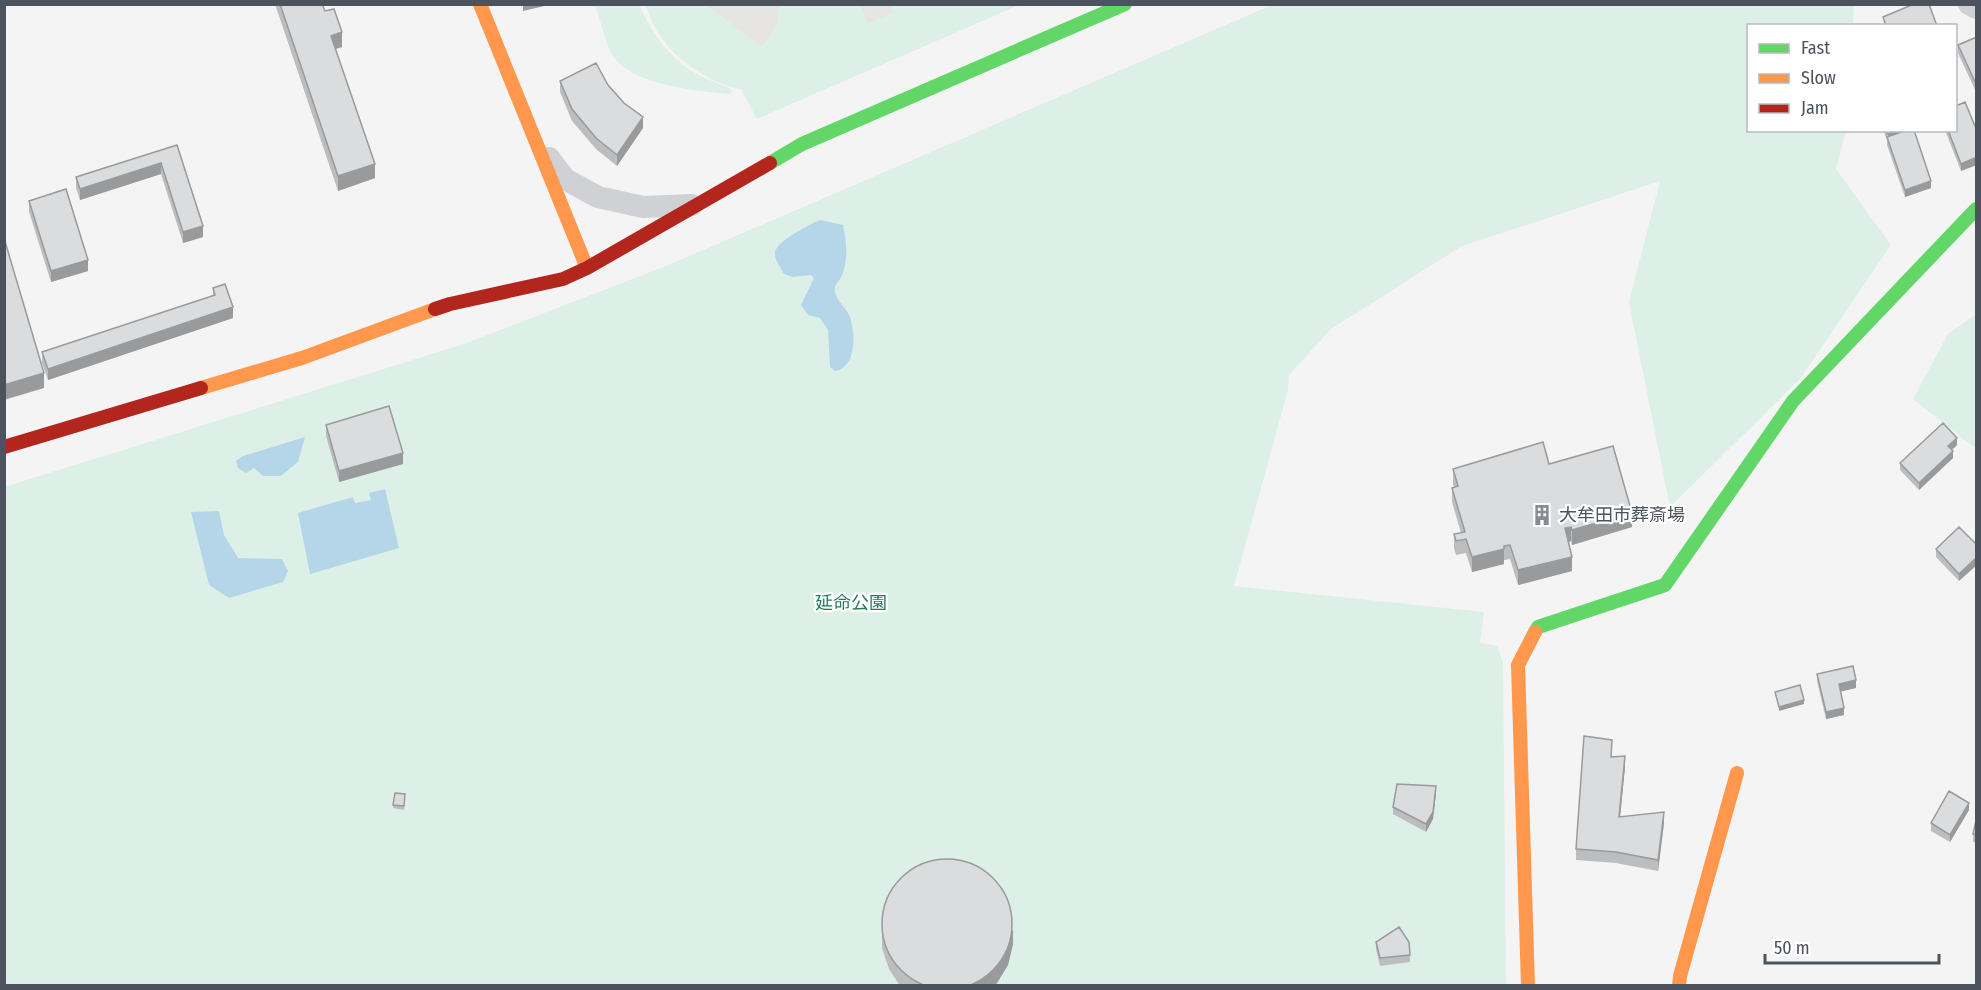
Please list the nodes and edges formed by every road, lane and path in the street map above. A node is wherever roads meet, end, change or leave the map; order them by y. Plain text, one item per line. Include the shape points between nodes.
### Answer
1 (480, 4) edge
2 (1125, 4) edge
3 (1969, 4) edge
4 (1977, 8) edge
5 (534, 138) junction
6 (696, 205) junction
7 (1977, 209) edge
8 (587, 268) junction
9 (4, 447) edge
10 (1737, 773) dead end
11 (1528, 986) edge
12 (1679, 986) edge

1 - 5 street
2 - 6 street via 802,144
3 - 4 street
5 - 6 street via 565,179 598,197 643,207
5 - 8 street
6 - 8 street
7 - 11 street via 1793,401 1665,585 1538,627 1518,664
8 - 9 street via 562,279 450,304 291,362
10 - 12 street

